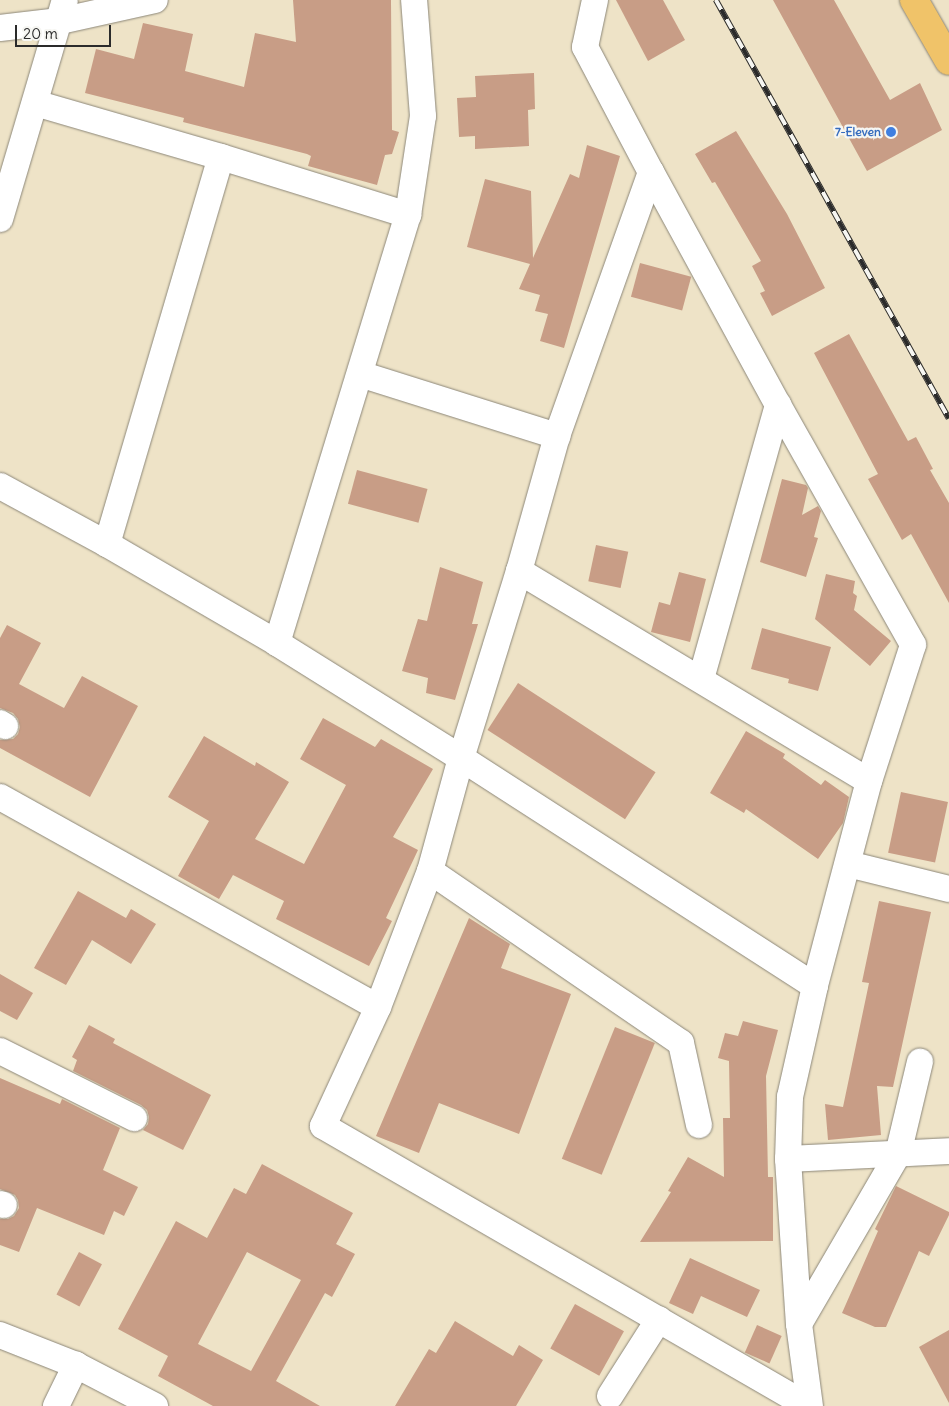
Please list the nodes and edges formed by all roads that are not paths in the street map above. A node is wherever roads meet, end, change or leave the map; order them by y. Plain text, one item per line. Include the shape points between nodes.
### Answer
1 (155, 0) edge
2 (414, 0) edge
3 (595, 0) edge
4 (914, 0) edge
5 (62, 11) edge
6 (0, 28) edge
7 (949, 61) edge
8 (35, 103) junction
9 (221, 157) junction
10 (651, 172) junction
11 (408, 215) junction
12 (0, 219) edge
13 (360, 374) junction
14 (778, 405) junction
15 (557, 436) junction
16 (0, 486) edge
17 (108, 544) junction
18 (519, 571) junction
19 (277, 644) junction
20 (701, 679) junction
21 (461, 758) junction
22 (868, 781) junction
23 (0, 797) edge
24 (848, 864) junction
25 (430, 871) junction
26 (949, 889) edge
27 (815, 986) junction
28 (378, 1007) junction
29 (0, 1051) edge
30 (920, 1062) dead end
31 (134, 1118) dead end
32 (699, 1126) dead end
33 (949, 1151) edge
34 (898, 1154) junction
35 (788, 1159) junction
36 (659, 1319) junction
37 (799, 1324) junction
38 (0, 1335) edge
39 (76, 1365) junction
40 (610, 1396) dead end
41 (56, 1406) edge
42 (155, 1406) edge
43 (809, 1406) edge

1 - 5 street
2 - 11 street via 423,116
3 - 10 street via 586,47
4 - 7 highway
5 - 6 street
5 - 8 street
8 - 9 street
8 - 12 street
9 - 11 street
9 - 17 street
10 - 14 street
10 - 15 street
11 - 13 street
13 - 15 street
13 - 19 street
14 - 20 street
14 - 22 street via 913,645
15 - 18 street
16 - 17 street
17 - 19 street
18 - 20 street
18 - 21 street
19 - 21 street
20 - 22 street
21 - 25 street
21 - 27 street
22 - 24 street
23 - 28 street
24 - 26 street
24 - 27 street
25 - 28 street
25 - 32 street via 681,1043
27 - 35 street via 790,1097
28 - 36 street via 323,1126
29 - 31 street
30 - 34 street
33 - 34 street
34 - 35 street
34 - 37 street
35 - 37 street
36 - 40 street
36 - 43 street
37 - 43 street
38 - 39 street
39 - 41 street
39 - 42 street

